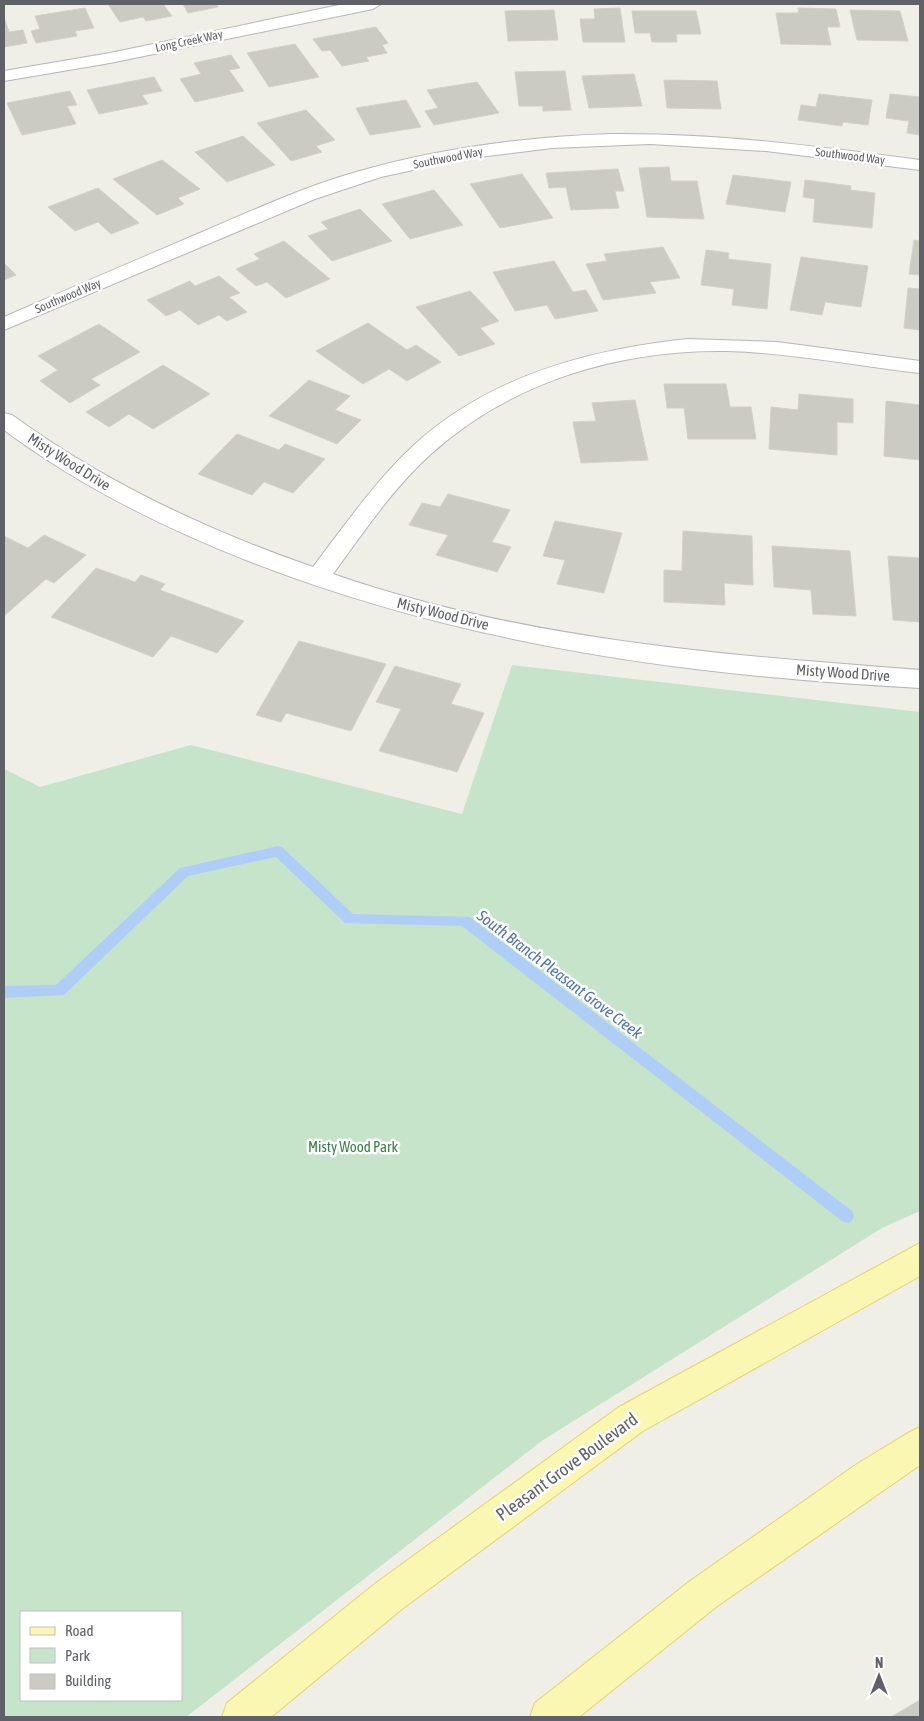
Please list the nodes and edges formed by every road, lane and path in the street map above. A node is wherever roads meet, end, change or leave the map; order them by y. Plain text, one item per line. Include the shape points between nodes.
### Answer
1 (373, 4) edge
2 (4, 76) edge
3 (920, 165) edge
4 (4, 324) edge
5 (920, 367) edge
6 (4, 420) edge
7 (318, 578) junction
8 (920, 679) edge
9 (920, 1259) edge
10 (920, 1445) edge
11 (241, 1717) edge
12 (548, 1717) edge

1 - 2 street, Long Creek Way via 110,58
3 - 4 street, Southwood Way via 688,140 611,139 532,144 460,154 374,174 281,205
5 - 7 street via 777,348 694,345 600,359 557,372 486,404 453,424 423,449
6 - 7 street, Misty Wood Drive via 94,480 152,510
7 - 8 street, Misty Wood Drive via 462,620 628,652 737,665
9 - 11 main road, Pleasant Grove Boulevard via 631,1419 389,1596
10 - 12 main road via 703,1594

